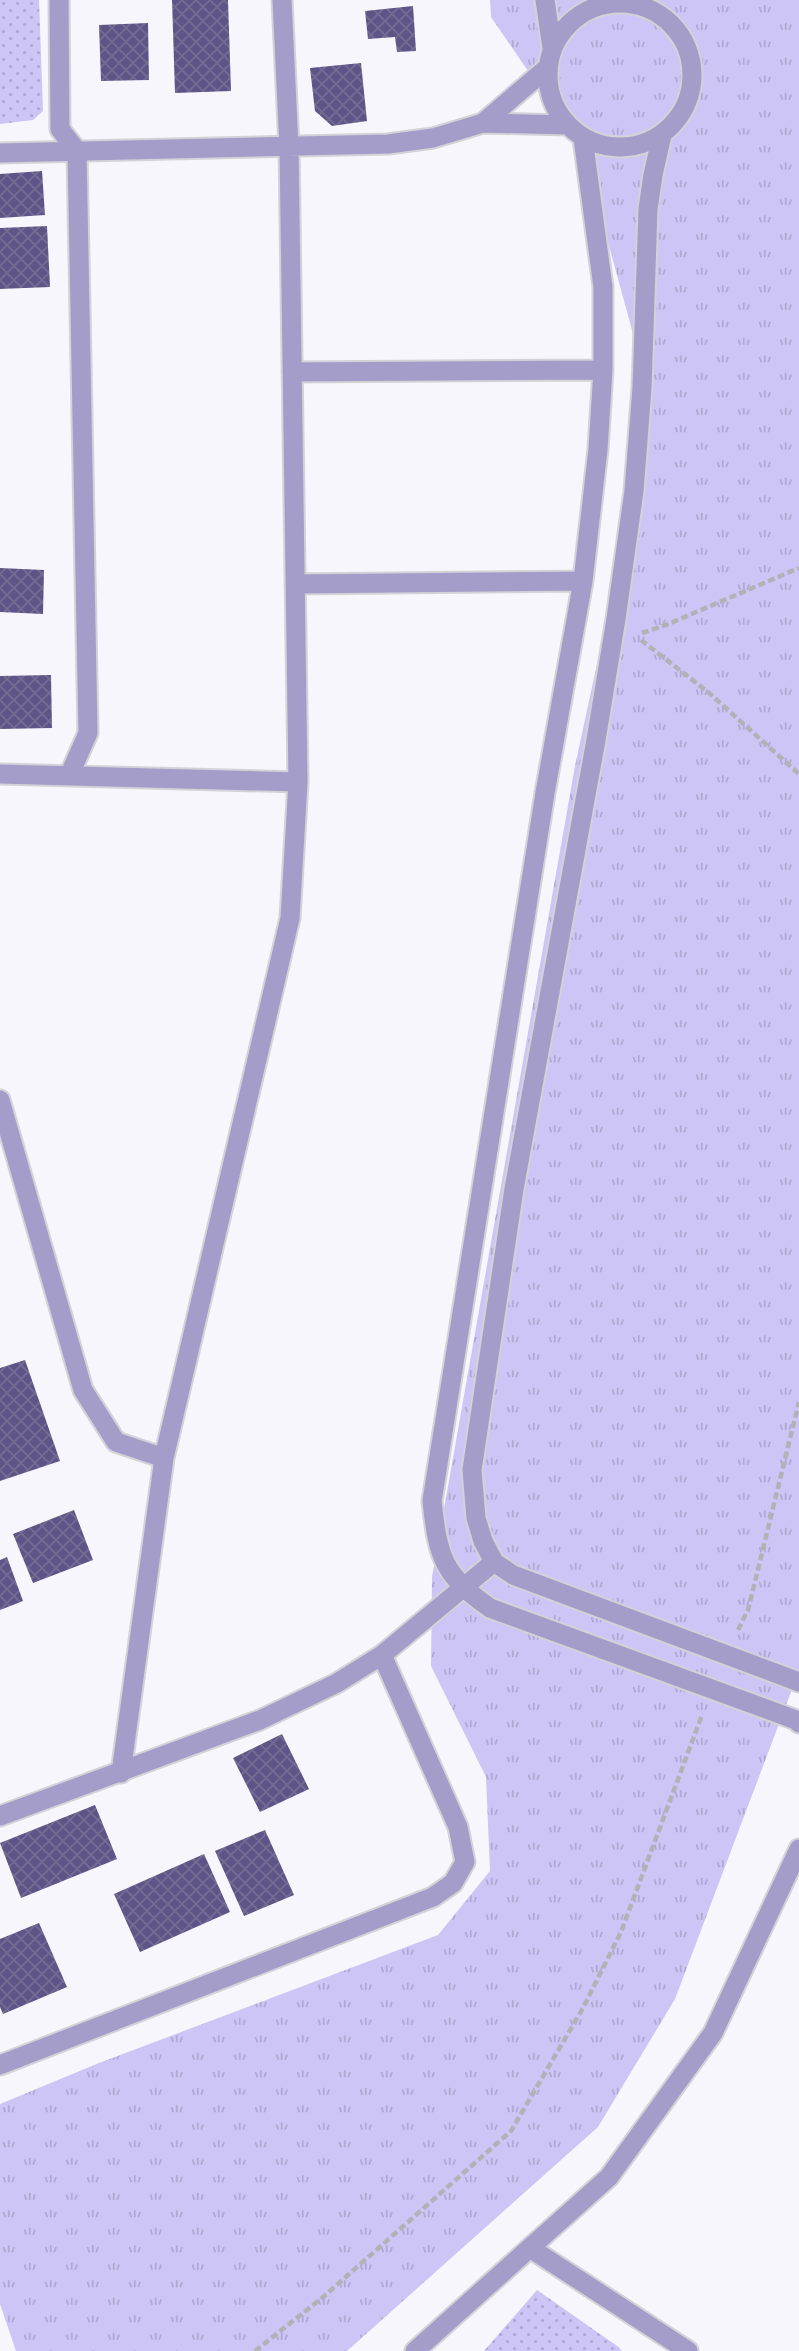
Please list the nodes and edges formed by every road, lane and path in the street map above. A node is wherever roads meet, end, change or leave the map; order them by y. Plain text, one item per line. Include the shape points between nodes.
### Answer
1 (59, 0) edge
2 (282, 0) edge
3 (545, 0) edge
4 (651, 6) edge
5 (552, 48) junction
6 (547, 68) junction
7 (483, 123) junction
8 (567, 125) junction
9 (662, 135) junction
10 (583, 138) junction
11 (289, 147) junction
12 (77, 151) junction
13 (0, 153) edge
14 (603, 370) junction
15 (292, 372) junction
16 (799, 568) edge
17 (583, 581) junction
18 (295, 583) junction
19 (799, 774) edge
20 (0, 775) edge
21 (69, 776) junction
22 (298, 782) junction
23 (0, 1100) edge
24 (799, 1402) edge
25 (164, 1458) junction
26 (494, 1562) junction
27 (464, 1589) junction
28 (726, 1654) junction
29 (382, 1655) junction
30 (799, 1682) edge
31 (711, 1689) junction
32 (799, 1722) edge
33 (121, 1773) junction
34 (0, 1816) edge
35 (799, 1849) edge
36 (0, 2065) edge
37 (530, 2248) junction
38 (255, 2351) edge
39 (415, 2351) edge
40 (688, 2351) edge

1 - 12 street via 60,129
2 - 11 street
3 - 5 street
4 - 5 street via 617,2 596,6 562,30
4 - 9 street via 673,25 692,62 687,103
5 - 6 street
6 - 7 street
6 - 8 street via 548,89
7 - 8 street
7 - 11 street via 422,140
8 - 10 street
9 - 10 street via 623,148
9 - 26 street via 648,209 634,491 616,619 514,1189 472,1470 476,1518
10 - 14 street via 603,287
11 - 12 street
11 - 15 street
12 - 13 street
12 - 21 street via 88,733
14 - 15 street
14 - 17 street
15 - 18 street
16 - 19 path via 635,635 708,692
17 - 18 street
17 - 27 street via 432,1501 446,1566
18 - 22 street
20 - 21 street
21 - 22 street
22 - 25 street via 290,918
23 - 25 street via 83,1390 116,1442
24 - 28 path via 748,1610
25 - 33 street
26 - 27 street
26 - 28 street via 513,1574
27 - 29 street
27 - 31 street via 490,1608
28 - 30 street
29 - 33 street via 337,1683 260,1720
29 - 36 street via 458,1827 465,1862 453,1883 433,1897
31 - 32 street
31 - 38 path via 621,1932 583,2008 511,2131
33 - 34 street
35 - 37 street via 713,2034 609,2177
37 - 39 street
37 - 40 street

